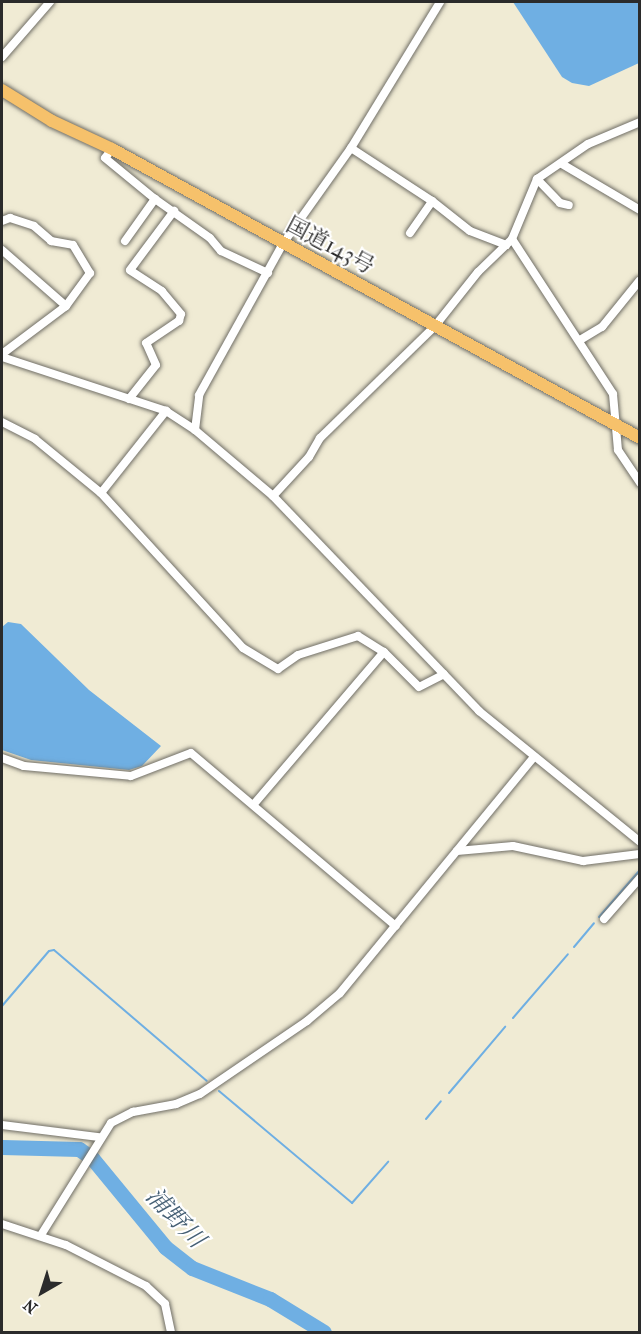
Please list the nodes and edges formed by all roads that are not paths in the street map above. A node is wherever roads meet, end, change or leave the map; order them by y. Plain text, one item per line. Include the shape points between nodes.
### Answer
1 (50, 2) edge
2 (440, 2) edge
3 (2, 57) edge
4 (2, 90) edge
5 (639, 122) edge
6 (351, 148) junction
7 (112, 149) junction
8 (562, 164) junction
9 (537, 179) junction
10 (155, 199) junction
11 (432, 201) junction
12 (569, 205) dead end
13 (639, 210) edge
14 (174, 211) junction
15 (2, 221) edge
16 (410, 233) dead end
17 (124, 241) dead end
18 (509, 242) junction
19 (282, 245) junction
20 (2, 250) edge
21 (268, 273) junction
22 (639, 280) edge
23 (66, 306) junction
24 (435, 326) junction
25 (580, 340) junction
26 (2, 355) edge
27 (129, 399) junction
28 (166, 411) junction
29 (2, 422) edge
30 (617, 426) junction
31 (195, 430) junction
32 (639, 438) edge
33 (639, 483) edge
34 (101, 493) junction
35 (273, 496) junction
36 (384, 652) junction
37 (444, 674) junction
38 (534, 757) junction
39 (2, 758) edge
40 (254, 804) junction
41 (639, 842) edge
42 (457, 851) junction
43 (639, 854) edge
44 (639, 878) edge
45 (604, 920) dead end
46 (396, 926) junction
47 (2, 1125) edge
48 (97, 1140) junction
49 (2, 1224) edge
50 (41, 1235) junction
51 (171, 1332) edge

1 - 3 street
2 - 6 street
4 - 7 highway, 国道143号 via 52,121
5 - 8 street via 588,144
6 - 11 street
6 - 19 street via 308,214
7 - 10 street via 105,158
7 - 19 highway, 国道143号
8 - 9 street
8 - 13 street
9 - 12 street via 553,197
9 - 18 street
10 - 14 street
10 - 17 street
11 - 16 street
11 - 18 street via 470,231
14 - 21 street via 221,251
14 - 27 street via 130,270 162,291 181,314 179,321 146,343 156,365
15 - 23 street via 10,218 34,226 51,241 73,245 90,273
18 - 24 street via 478,272
18 - 25 street
19 - 21 street
19 - 24 highway, 国道143号
20 - 23 street
21 - 31 street via 199,395
22 - 25 street via 602,327
23 - 26 street
24 - 30 highway, 国道143号
24 - 35 street via 320,438
25 - 30 street via 613,394
26 - 27 street
27 - 28 street
28 - 31 street
28 - 34 street
29 - 34 street via 35,439
30 - 32 highway, 国道143号
30 - 33 street via 620,456
31 - 35 street
34 - 36 street via 243,648 278,669 298,654 358,636
35 - 37 street
36 - 37 street via 419,687
36 - 40 street
37 - 38 street via 479,711
38 - 41 street
38 - 42 street
39 - 40 street via 24,766 131,776 191,753
40 - 46 street
42 - 43 street via 513,846 583,861
42 - 46 street
44 - 45 street
46 - 48 street via 357,974 307,1021 200,1094 176,1104 126,1114
47 - 48 street
48 - 50 street
49 - 50 street
50 - 51 street via 108,1265 157,1294 168,1314

